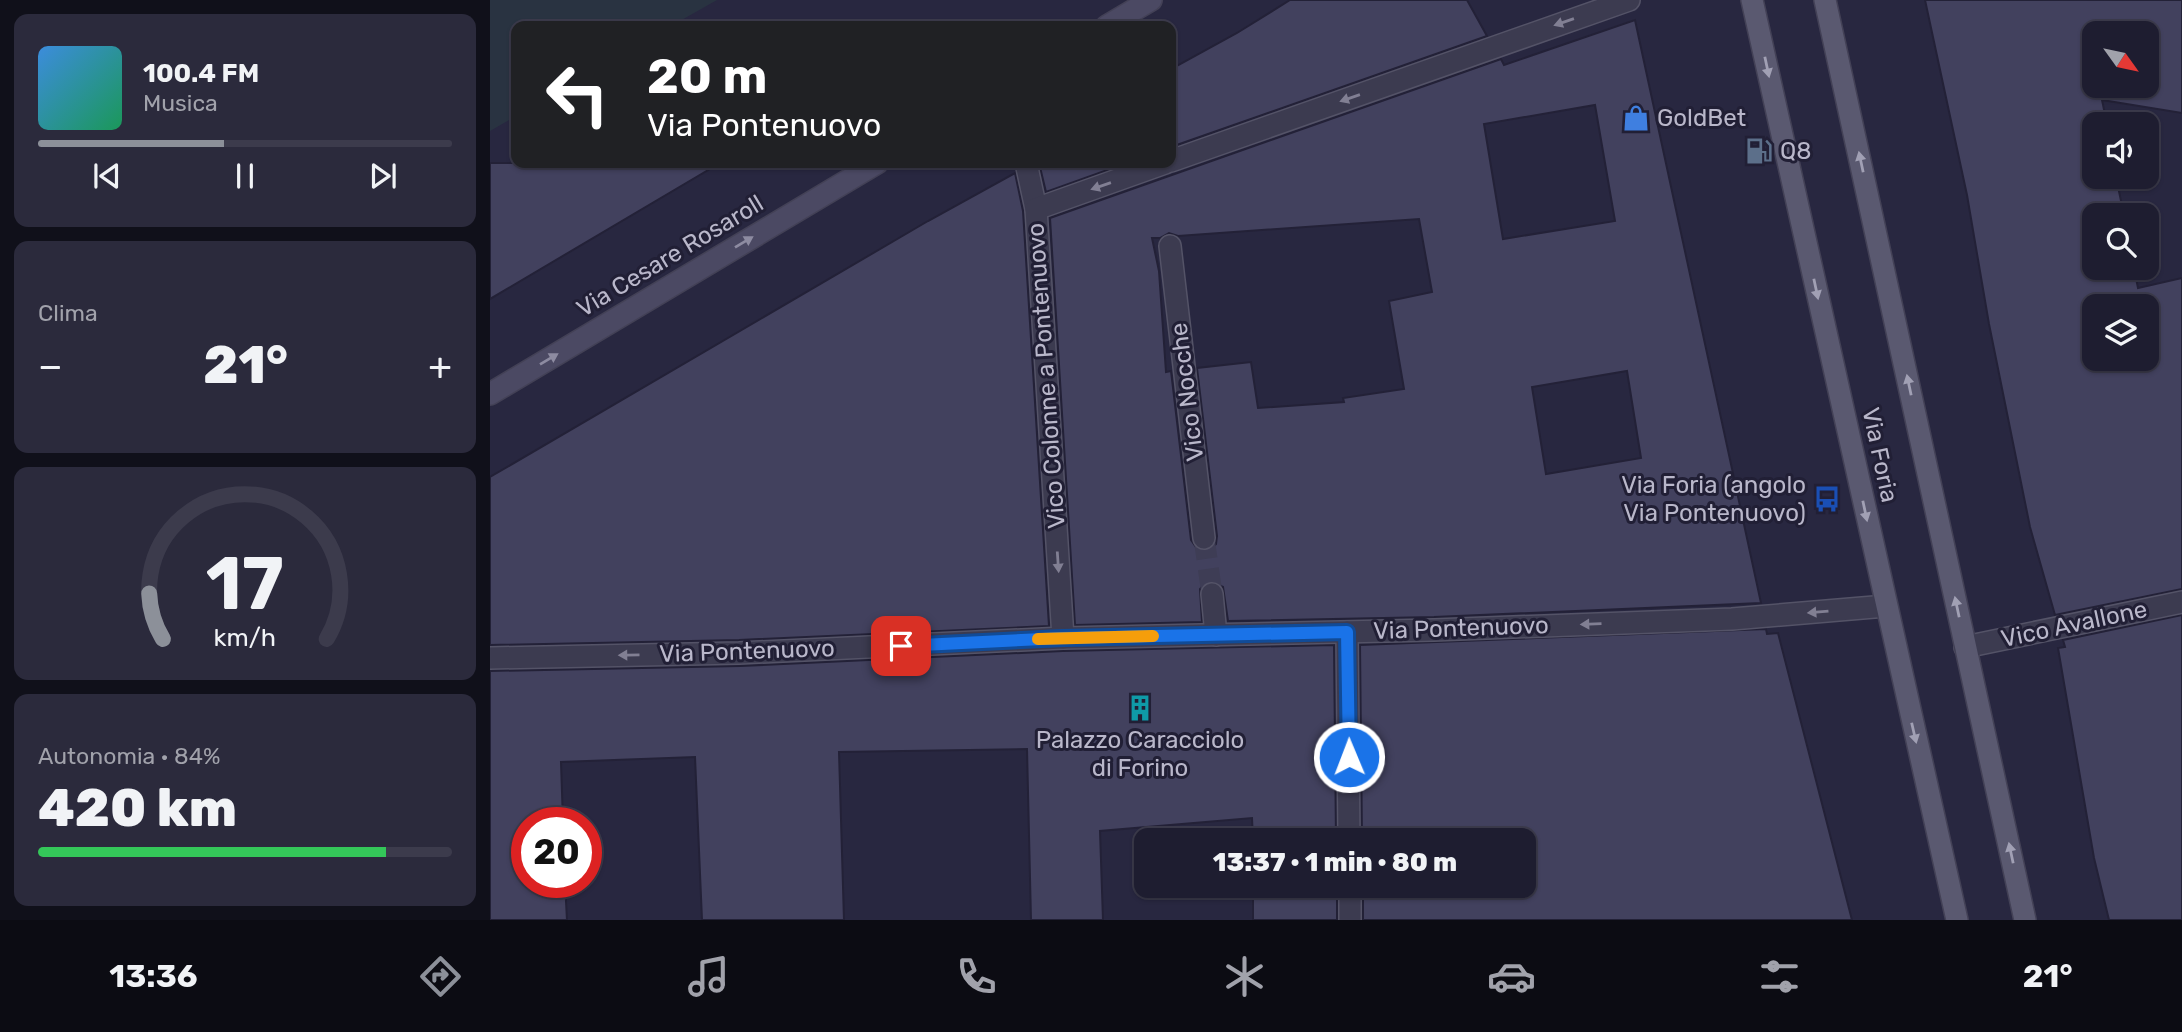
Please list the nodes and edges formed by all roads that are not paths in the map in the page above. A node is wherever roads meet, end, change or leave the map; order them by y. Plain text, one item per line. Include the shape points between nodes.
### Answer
1 (1151, 0) edge
2 (1629, 0) edge
3 (1752, 0) edge
4 (1825, 0) edge
5 (1115, 21) edge
6 (1176, 159) edge
7 (869, 168) edge
8 (1027, 168) edge
9 (1152, 168) edge
10 (1036, 209) junction
11 (1170, 246) dead end
12 (490, 394) edge
13 (1204, 538) tunnel mouth
14 (1212, 594) tunnel mouth
15 (2182, 602) edge
16 (1886, 606) junction
17 (1347, 632) junction
18 (1216, 635) junction
19 (1063, 638) junction
20 (1965, 647) junction
21 (490, 658) edge
22 (1349, 828) edge
23 (1350, 898) edge
24 (1350, 920) edge
25 (1957, 920) edge
26 (2025, 920) edge

1 - 5 main road
2 -> 6 street
3 -> 16 main road, Via Foria
20 -> 4 main road, Via Foria
12 -> 7 main road, Via Cesare Rosaroll
8 - 10 street
9 -> 10 street, Vico Colonne a Pontenuovo
10 -> 19 street, Vico Colonne a Pontenuovo
11 - 13 street, Vico Nocche
14 - 18 street
15 - 20 street, Vico Avallone
16 -> 17 street, Via Pontenuovo via 1732,619
16 -> 25 main road, Via Foria
17 - 18 street, Via Pontenuovo
17 - 22 street
18 - 19 street, Via Pontenuovo
19 -> 21 street, Via Pontenuovo via 739,653
26 -> 20 main road, Via Foria
23 - 24 street

